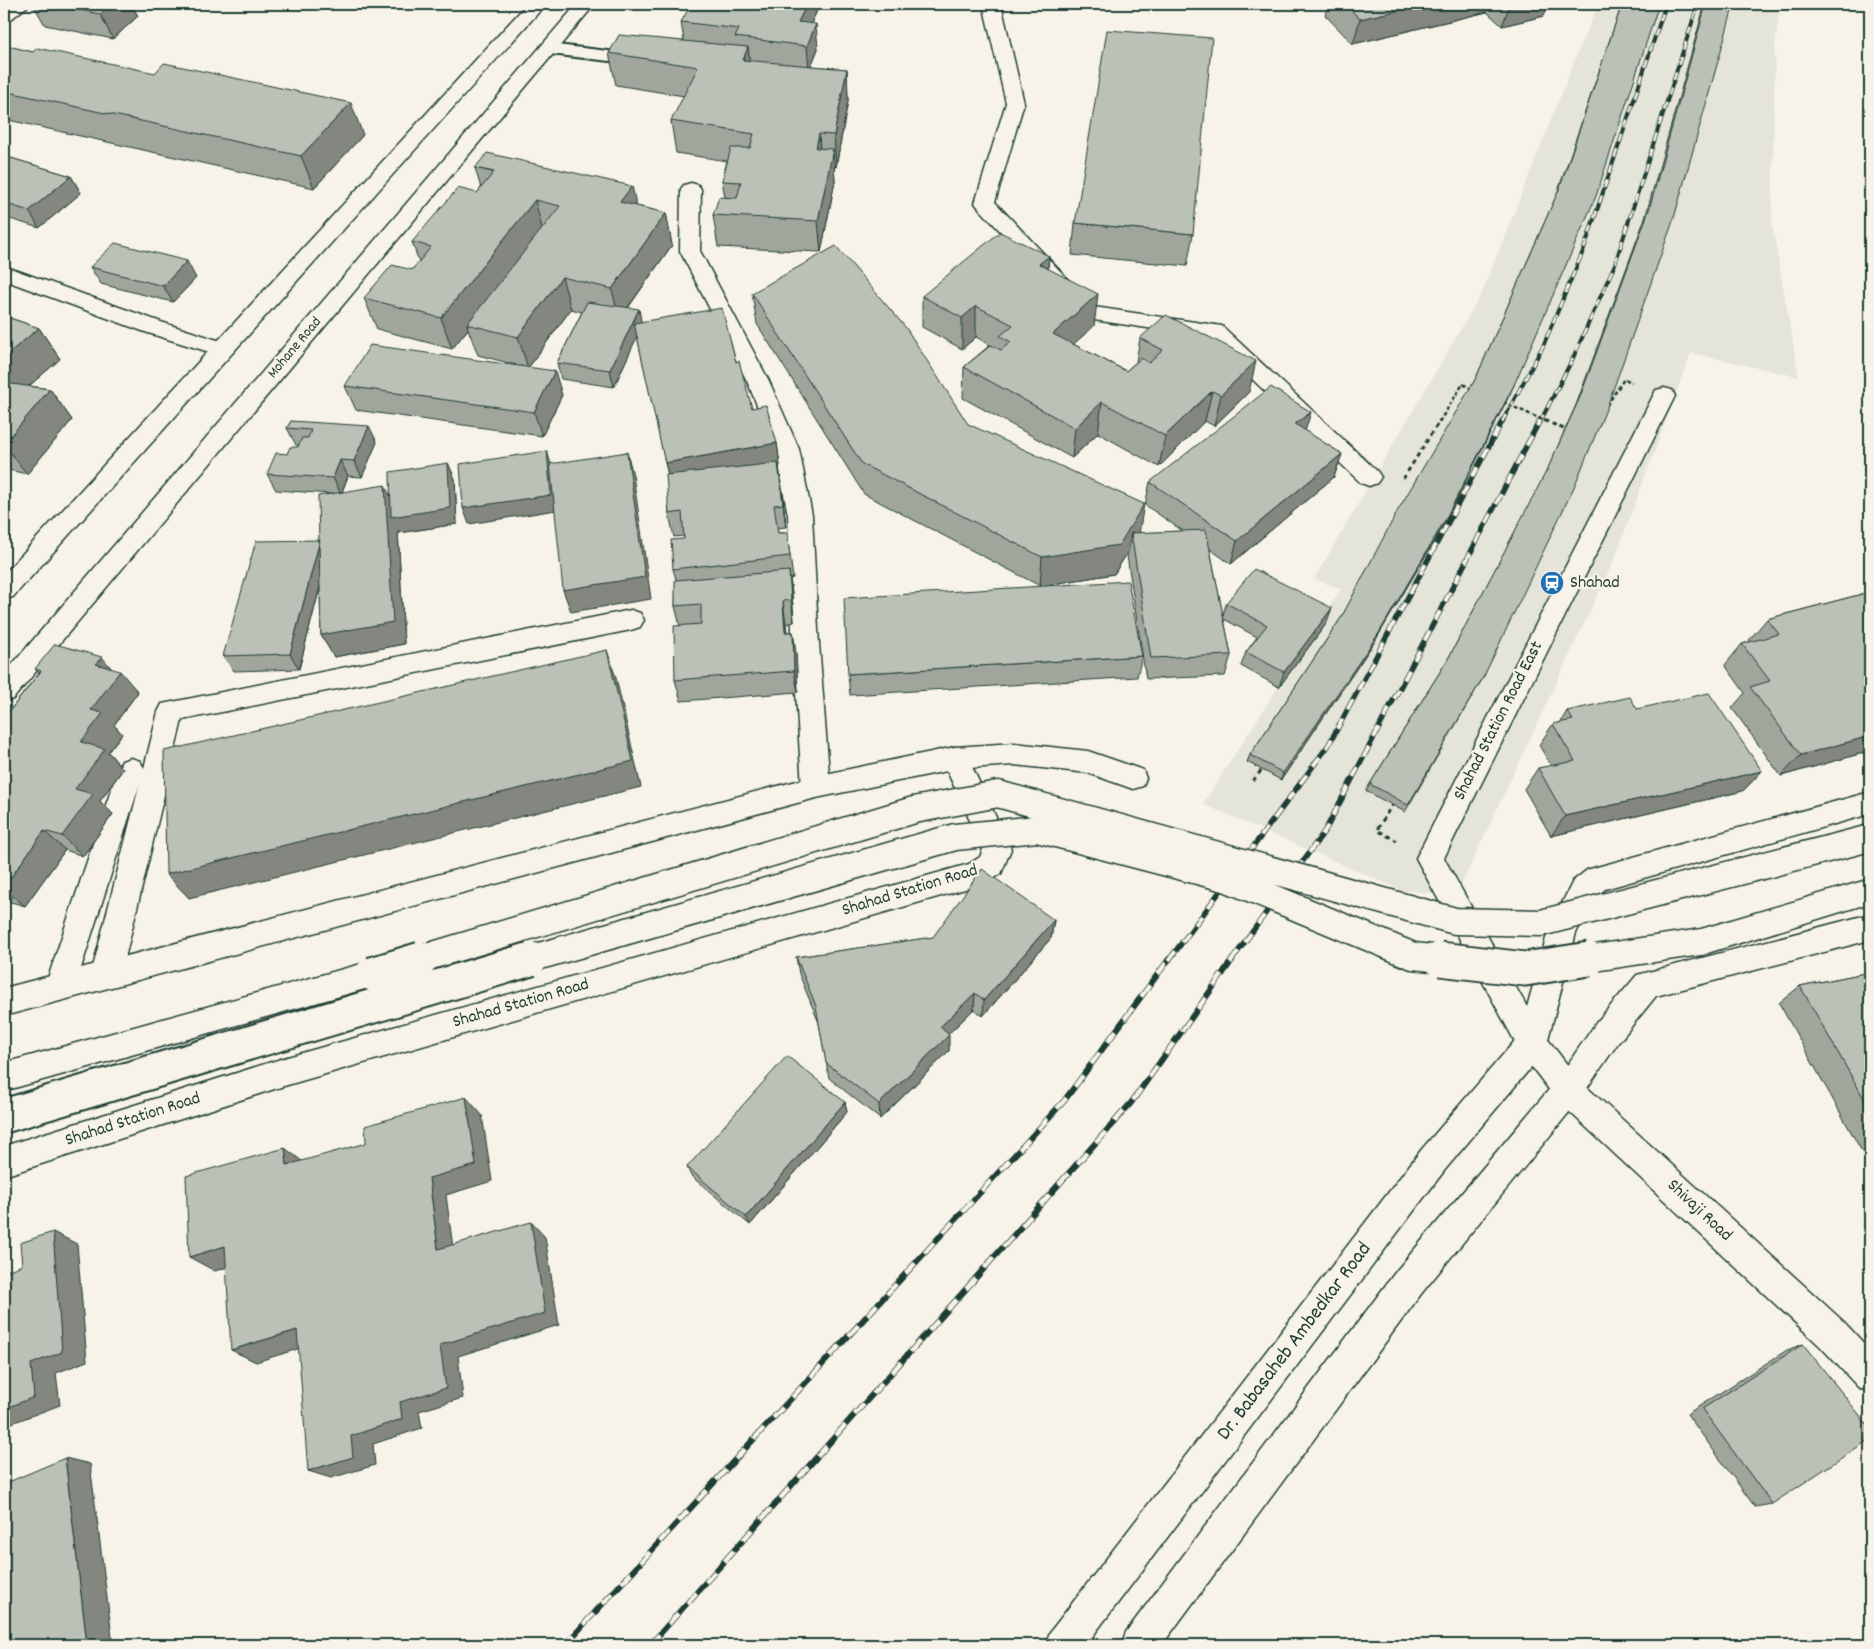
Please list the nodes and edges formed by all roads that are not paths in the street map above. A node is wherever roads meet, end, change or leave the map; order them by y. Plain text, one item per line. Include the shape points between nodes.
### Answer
1 (21, 4) edge
2 (537, 4) edge
3 (586, 4) edge
4 (992, 4) edge
5 (4, 16) edge
6 (548, 49) junction
7 (658, 61) edge
8 (691, 189) dead end
9 (4, 273) edge
10 (222, 349) junction
11 (1664, 396) dead end
12 (1369, 477) dead end
13 (4, 590) edge
14 (631, 620) dead end
15 (4, 692) edge
16 (955, 758) junction
17 (131, 768) dead end
18 (1133, 778) dead end
19 (816, 787) junction
20 (1870, 803) edge
21 (1870, 838) edge
22 (1870, 891) edge
23 (1870, 927) edge
24 (106, 975) junction
25 (60, 988) junction
26 (4, 1002) edge
27 (1532, 1043) junction
28 (4, 1077) edge
29 (1568, 1090) junction
30 (4, 1116) edge
31 (4, 1161) edge
32 (1870, 1375) edge
33 (1063, 1645) edge
34 (1139, 1645) edge

1 - 5 main road
2 - 10 main road
3 - 6 main road, Mohane Road
4 - 12 main road via 1015,103 985,203 1088,313 1214,331
6 - 7 lane
6 - 15 main road, Mohane Road
8 - 19 main road via 690,251 758,381 787,449 800,515
9 - 10 main road
10 - 13 main road
11 - 27 main road, Shahad Station Road East via 1430,858
14 - 24 main road via 171,712
16 - 18 main road via 1014,754 1088,762
16 - 19 main road
16 - 31 main road, Shahad Station Road via 998,849 991,865 976,874 284,1072
17 - 25 main road
19 - 24 main road
20 - 27 main road via 1597,879 1583,890 1562,931
21 - 28 main road, bridge via 1541,923 1455,921 998,794 914,810 372,974
22 - 30 main road, bridge via 1701,942 1525,969 1413,956 1228,879 1036,829 954,837 456,980
23 - 29 main road via 1647,985 1607,1033
24 - 25 main road
25 - 26 main road
27 - 29 main road, Shivaji Road
27 - 33 main road, Dr. Babasaheb Ambedkar Road via 1433,1160
29 - 32 main road, Shivaji Road via 1832,1334
29 - 34 main road via 1408,1282

